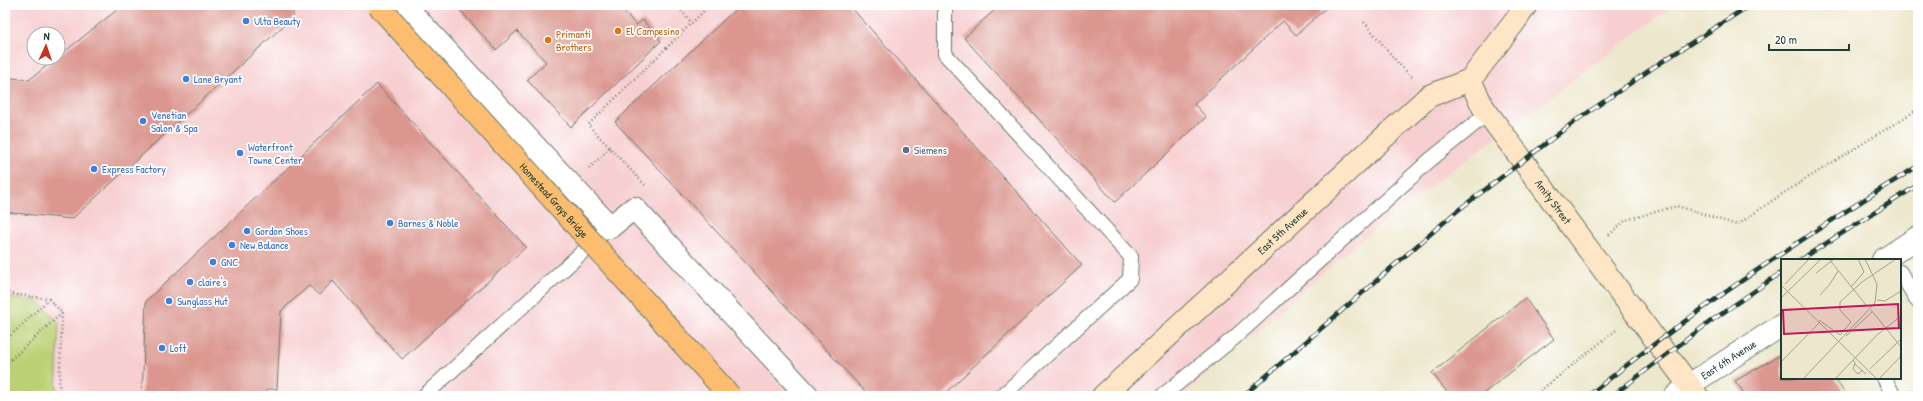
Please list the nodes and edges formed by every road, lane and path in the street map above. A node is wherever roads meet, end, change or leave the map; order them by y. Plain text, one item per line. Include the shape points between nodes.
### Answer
1 (378, 5) edge
2 (404, 5) edge
3 (676, 5) edge
4 (710, 5) edge
5 (945, 5) edge
6 (1526, 5) edge
7 (691, 22) junction
8 (1364, 22) dead end
9 (1415, 80) dead end
10 (1470, 80) junction
11 (1918, 109) edge
12 (1488, 113) junction
13 (648, 188) dead end
14 (610, 227) junction
15 (1918, 237) edge
16 (1590, 250) junction
17 (1894, 259) edge
18 (1901, 277) edge
19 (5, 293) edge
20 (49, 299) junction
21 (1918, 302) edge
22 (62, 313) junction
23 (1638, 316) junction
24 (1781, 326) edge
25 (5, 341) edge
26 (5, 365) edge
27 (1885, 379) edge
28 (1687, 392) edge
29 (59, 396) edge
30 (424, 396) edge
31 (730, 396) edge
32 (808, 396) edge
33 (1002, 396) edge
34 (1103, 396) edge
35 (1162, 396) edge
36 (1534, 396) edge
37 (1894, 396) edge

1 - 31 main road, Homestead Grays Bridge, bridge
2 - 14 street
3 - 7 path
4 - 7 path
5 - 33 lane via 945,54 1132,257 1130,279
6 - 10 street
7 - 13 path via 588,125
8 - 9 path
10 - 12 street, Amity Street
10 - 34 street, East 5th Avenue via 1429,96
11 - 16 path via 1737,225 1677,206 1626,220
12 - 16 street, Amity Street
12 - 35 lane via 1430,160 1234,338
14 - 30 lane
14 - 32 street via 634,208
15 - 17 street
16 - 23 street, Amity Street
18 - 21 lane
19 - 20 path
20 - 22 path
20 - 25 path
22 - 26 path
22 - 29 path
23 - 28 street, Amity Street
23 - 36 path via 1606,337
24 - 28 street, East 6th Avenue
27 - 37 lane

